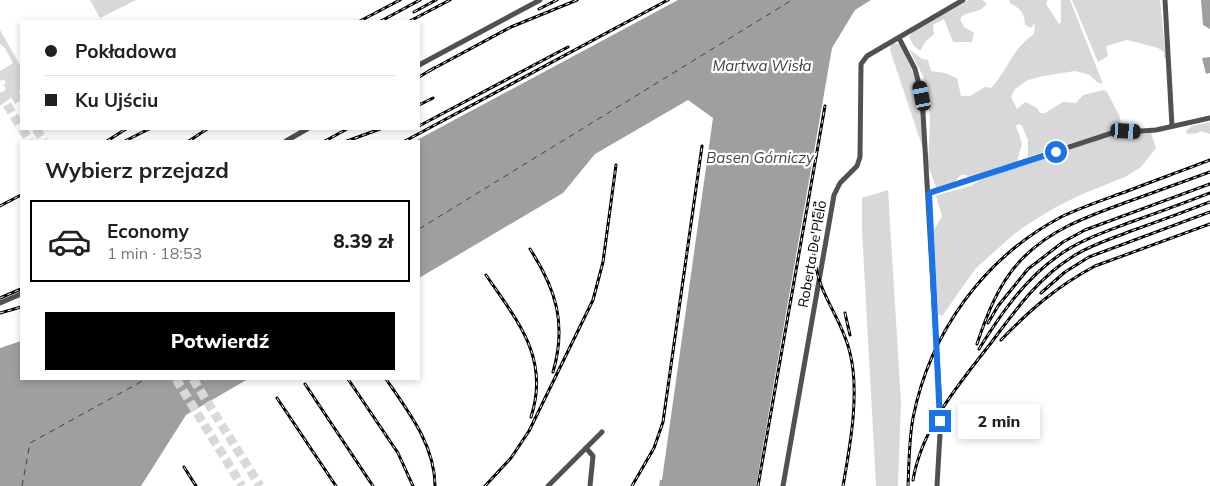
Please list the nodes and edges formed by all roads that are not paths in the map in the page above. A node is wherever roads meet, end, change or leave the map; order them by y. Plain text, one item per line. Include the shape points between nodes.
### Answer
1 (540, 0) edge
2 (964, 0) edge
3 (1165, 0) edge
4 (899, 38) junction
5 (420, 64) edge
6 (1210, 118) edge
7 (1172, 126) junction
8 (305, 130) edge
9 (288, 140) edge
10 (929, 193) junction
11 (20, 294) edge
12 (0, 303) edge
13 (602, 432) dead end
14 (586, 448) junction
15 (548, 486) edge
16 (590, 486) edge
17 (783, 486) edge
18 (937, 486) edge

1 - 5 street
2 - 4 street, Roberta De'Plelo
3 - 7 street
4 - 10 street via 915,69 922,96
4 - 17 street, Roberta De'Plelo via 867,56 861,64 860,157 857,166 840,183 834,195
6 - 7 street
7 - 10 street via 1144,132 1112,133
8 - 9 street
10 - 18 street via 940,398
11 - 12 street
13 - 14 street
14 - 15 street
14 - 16 street via 593,456

